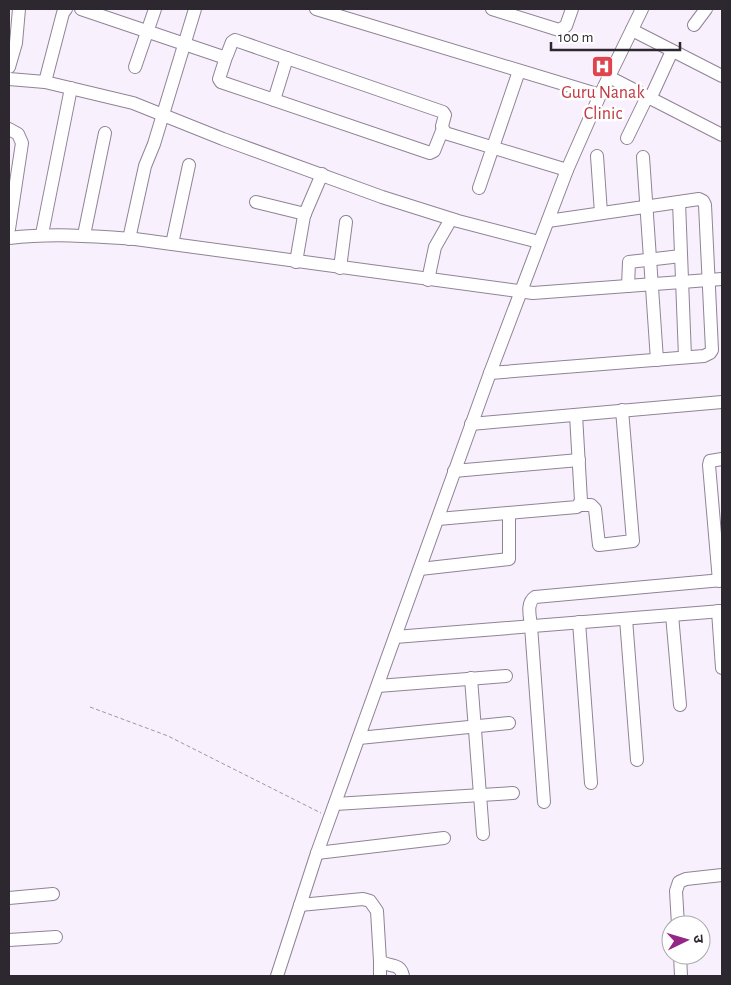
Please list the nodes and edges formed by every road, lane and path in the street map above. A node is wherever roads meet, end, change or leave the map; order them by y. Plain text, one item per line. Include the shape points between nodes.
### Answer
1 (19, 9) edge
2 (66, 9) edge
3 (81, 9) edge
4 (155, 9) edge
5 (195, 9) edge
6 (316, 9) edge
7 (492, 9) edge
8 (572, 9) edge
9 (642, 9) edge
10 (706, 9) edge
11 (104, 12) edge
12 (514, 12) edge
13 (694, 25) dead end
14 (632, 30) junction
15 (147, 31) junction
16 (184, 43) junction
17 (672, 51) junction
18 (226, 57) junction
19 (287, 58) junction
20 (9, 67) edge
21 (135, 67) dead end
22 (520, 71) junction
23 (722, 76) edge
24 (609, 77) junction
25 (9, 79) edge
26 (45, 82) junction
27 (71, 88) junction
28 (600, 95) junction
29 (649, 98) junction
30 (274, 100) junction
31 (163, 114) junction
32 (9, 129) edge
33 (442, 130) junction
34 (105, 133) dead end
35 (722, 136) edge
36 (627, 138) dead end
37 (493, 148) junction
38 (596, 156) dead end
39 (643, 157) dead end
40 (189, 165) dead end
41 (567, 170) junction
42 (322, 174) junction
43 (479, 188) dead end
44 (256, 202) dead end
45 (679, 202) junction
46 (647, 207) junction
47 (600, 213) junction
48 (305, 214) junction
49 (451, 219) junction
50 (548, 221) junction
51 (346, 222) dead end
52 (9, 229) edge
53 (42, 234) junction
54 (84, 235) junction
55 (9, 238) edge
56 (129, 239) junction
57 (539, 242) junction
58 (172, 244) junction
59 (681, 256) junction
60 (651, 259) junction
61 (296, 262) junction
62 (340, 268) junction
63 (428, 280) junction
64 (709, 280) junction
65 (722, 280) edge
66 (683, 282) junction
67 (653, 285) junction
68 (628, 286) junction
69 (520, 292) junction
70 (685, 357) junction
71 (658, 360) junction
72 (490, 373) junction
73 (722, 402) edge
74 (622, 410) junction
75 (576, 415) junction
76 (471, 424) junction
77 (722, 459) edge
78 (579, 460) junction
79 (454, 471) junction
80 (580, 505) junction
81 (509, 513) junction
82 (438, 519) junction
83 (420, 569) junction
84 (720, 581) edge
85 (720, 611) edge
86 (672, 615) junction
87 (626, 619) junction
88 (579, 622) junction
89 (531, 626) junction
90 (395, 637) junction
91 (722, 668) edge
92 (506, 676) dead end
93 (471, 678) junction
94 (378, 686) junction
95 (680, 705) dead end
96 (90, 707) dead end
97 (509, 723) dead end
98 (474, 725) junction
99 (359, 738) junction
100 (637, 760) dead end
101 (591, 783) dead end
102 (513, 793) dead end
103 (480, 796) junction
104 (544, 802) dead end
105 (335, 804) junction
106 (330, 817) junction
107 (483, 834) dead end
108 (444, 838) dead end
109 (317, 853) junction
110 (722, 876) edge
111 (53, 894) dead end
112 (9, 898) edge
113 (300, 905) junction
114 (677, 915) edge
115 (56, 937) dead end
116 (9, 940) edge
117 (380, 961) junction
118 (276, 976) edge
119 (380, 976) edge
120 (403, 976) edge

1 - 20 street via 16,43
2 - 26 street
3 - 11 street
4 - 15 street
5 - 16 street
6 - 22 street
7 - 12 street
8 - 12 street via 566,26 559,30
9 - 14 street
10 - 13 street
11 - 15 street
14 - 17 street
14 - 24 street
15 - 16 street
15 - 21 street
16 - 18 street
16 - 31 street
17 - 23 street
17 - 29 street
18 - 19 street via 233,40
18 - 30 street via 219,79 221,82
19 - 30 street
19 - 33 street via 443,112
22 - 28 street
22 - 37 street
24 - 28 street
24 - 29 street
25 - 26 street
26 - 27 street
27 - 31 street via 108,95
27 - 53 street
28 - 41 street
29 - 35 street
29 - 36 street
30 - 33 street via 430,153 434,151
31 - 42 street
31 - 56 street via 145,166
32 - 52 street via 18,134 22,144
33 - 37 street
34 - 54 street
37 - 41 street
37 - 43 street
38 - 47 street
39 - 46 street
40 - 58 street
41 - 50 street
42 - 48 street
42 - 49 street
44 - 48 street
45 - 46 street
45 - 59 street
45 - 64 street via 699,200 705,205
46 - 47 street
46 - 60 street
47 - 50 street
48 - 61 street
49 - 57 street
49 - 63 street via 436,247
50 - 57 street
51 - 62 street
53 - 54 street
53 - 55 street
54 - 56 street
56 - 58 street
57 - 69 street
58 - 61 street
59 - 60 street
59 - 66 street
60 - 67 street
60 - 68 street via 629,262
61 - 62 street
62 - 63 street
63 - 69 street
64 - 65 street
64 - 66 street
64 - 70 street via 712,350 708,355
66 - 67 street
66 - 70 street
67 - 68 street
67 - 71 street
68 - 69 street via 550,293
69 - 72 street
70 - 71 street
71 - 72 street
72 - 76 street
73 - 74 street
74 - 75 street
74 - 80 street via 632,541 599,546 595,509 591,505
75 - 76 street
75 - 78 street
76 - 79 street
77 - 84 street via 710,461 709,465
78 - 79 street
78 - 80 street
79 - 82 street
80 - 81 street
81 - 82 street
81 - 83 street via 509,559
82 - 83 street
83 - 90 street
84 - 89 street via 536,597 529,604
85 - 86 street
85 - 91 street
86 - 87 street
86 - 95 street
87 - 88 street
87 - 100 street
88 - 89 street
88 - 101 street
89 - 90 street
89 - 104 street
90 - 94 street
92 - 93 street
93 - 94 street
93 - 98 street
94 - 99 street
96 - 106 path via 168,736
97 - 98 street
98 - 99 street
98 - 103 street
99 - 105 street
102 - 103 street
103 - 105 street
103 - 107 street
105 - 106 street
106 - 109 street
108 - 109 street
109 - 113 street
110 - 114 street via 686,878 680,882 676,891
111 - 112 street
113 - 117 street via 370,901 377,912
113 - 118 street
115 - 116 street
117 - 119 street
117 - 120 street via 398,966

